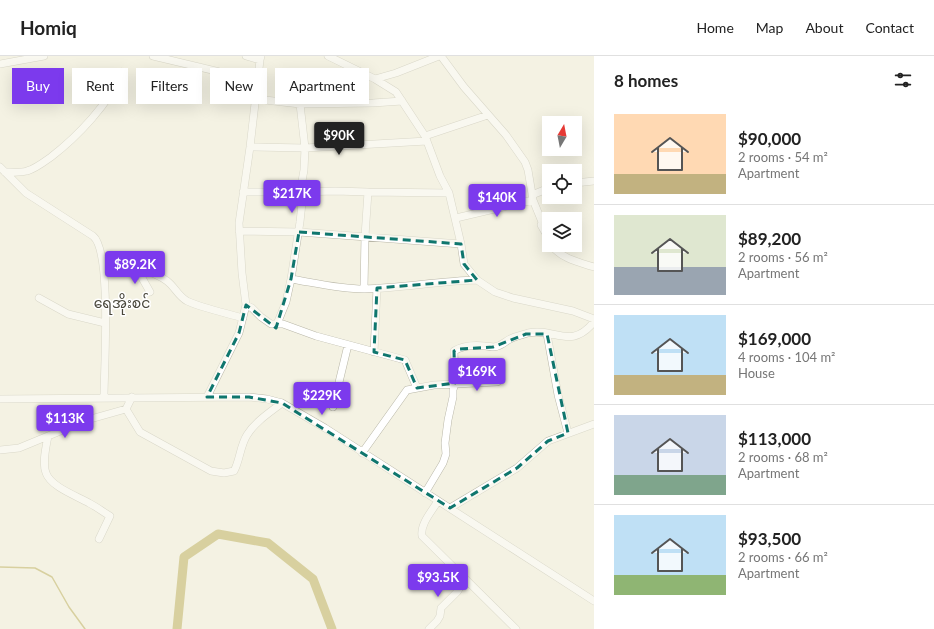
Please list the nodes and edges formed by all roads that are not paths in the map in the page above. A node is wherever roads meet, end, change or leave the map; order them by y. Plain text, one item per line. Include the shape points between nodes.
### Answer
1 (44, 56) edge
2 (153, 56) edge
3 (246, 56) edge
4 (328, 56) edge
5 (440, 56) edge
6 (260, 58) edge
7 (0, 64) edge
8 (259, 68) edge
9 (210, 69) edge
10 (375, 79) junction
11 (402, 101) junction
12 (369, 103) edge
13 (103, 104) edge
14 (255, 104) edge
15 (300, 104) edge
16 (488, 115) junction
17 (426, 139) junction
18 (250, 146) junction
19 (305, 148) junction
20 (3, 170) edge
21 (594, 181) edge
22 (582, 182) edge
23 (243, 192) junction
24 (300, 192) junction
25 (368, 192) junction
26 (542, 192) edge
27 (449, 193) junction
28 (532, 197) junction
29 (456, 218) junction
30 (542, 222) edge
31 (239, 231) junction
32 (299, 232) junction
33 (365, 236) junction
34 (461, 244) junction
35 (558, 252) edge
36 (103, 259) junction
37 (594, 267) edge
38 (137, 269) junction
39 (291, 279) junction
40 (477, 280) junction
41 (377, 288) junction
42 (364, 289) junction
43 (150, 292) dead end
44 (38, 298) dead end
45 (246, 305) junction
46 (243, 318) junction
47 (594, 319) edge
48 (594, 322) edge
49 (105, 323) junction
50 (277, 324) junction
51 (547, 334) junction
52 (348, 345) junction
53 (374, 352) junction
54 (497, 382) dead end
55 (455, 383) junction
56 (417, 388) junction
57 (104, 397) junction
58 (132, 397) junction
59 (207, 397) junction
60 (0, 399) edge
61 (282, 403) junction
62 (333, 406) dead end
63 (126, 409) junction
64 (594, 424) edge
65 (568, 433) junction
66 (48, 436) junction
67 (0, 450) edge
68 (362, 453) junction
69 (425, 493) junction
70 (438, 501) junction
71 (450, 508) junction
72 (99, 539) dead end
73 (465, 580) junction
74 (592, 597) edge
75 (429, 629) edge
76 (516, 629) edge

1 - 7 street
2 - 9 street
3 - 6 street
4 - 10 street
5 - 10 street
5 - 16 street
6 - 8 street
10 - 11 street via 396,92
11 - 12 street
11 - 17 street
13 - 20 street via 80,132 43,163 27,171
14 - 18 street
15 - 19 street
16 - 17 street
16 - 28 street via 525,162
17 - 19 street
17 - 27 street
18 - 19 street
18 - 23 street
19 - 24 street
20 - 36 street via 26,193 97,239
21 - 22 street
23 - 24 street
23 - 31 street
24 - 25 street
24 - 32 street via 302,203
25 - 27 street
25 - 33 street
26 - 28 street
27 - 29 street
28 - 29 street
28 - 30 street
29 - 34 street
31 - 32 street
31 - 45 street
32 - 33 street
32 - 39 street
33 - 34 street
33 - 42 street
34 - 40 street via 464,264
35 - 37 street
36 - 38 street
36 - 49 street
38 - 43 street
38 - 46 street via 162,278 188,302
39 - 42 street via 341,288
39 - 50 street via 286,302
40 - 41 street
40 - 47 street via 495,292 573,311
41 - 42 street
41 - 53 street
44 - 49 street via 68,314
45 - 46 street
45 - 50 street via 271,324
46 - 59 street
48 - 51 street via 588,330 572,337
49 - 57 street
50 - 52 street
51 - 55 street via 534,332 510,339 502,345 475,346 454,351
51 - 65 street
52 - 53 street
52 - 62 street
53 - 56 street via 405,360
54 - 55 street
55 - 56 street
55 - 69 street via 445,443 446,454
56 - 68 street via 407,390
57 - 58 street
57 - 60 street
58 - 59 street
58 - 63 street
59 - 61 street via 249,397
61 - 63 street via 259,421 246,436 234,471 224,473 211,471 140,432
61 - 68 street
63 - 66 street via 87,420
64 - 65 street
65 - 71 street via 548,441 517,468
66 - 67 street via 19,448
66 - 72 street via 45,450 45,472 48,477 67,492 110,516
68 - 69 street
69 - 70 street
70 - 71 street
70 - 73 street via 424,524 422,536
71 - 74 street
73 - 75 street via 441,608 440,616
73 - 76 street

